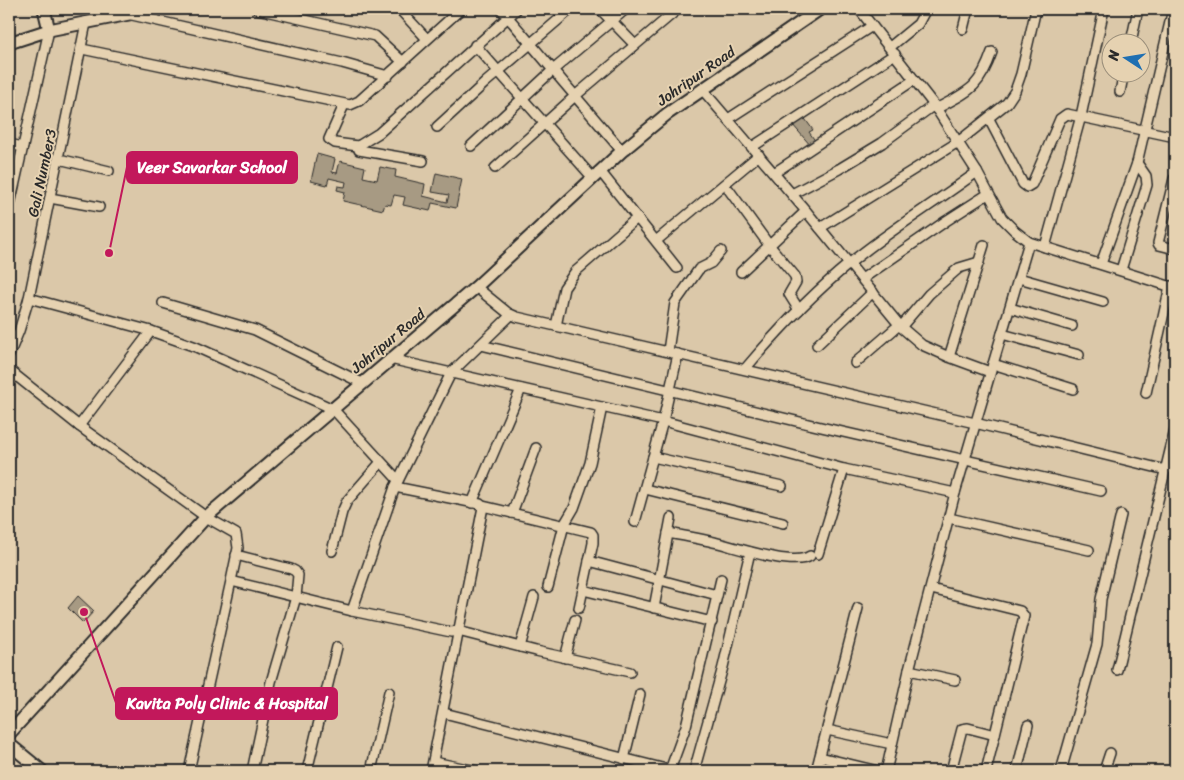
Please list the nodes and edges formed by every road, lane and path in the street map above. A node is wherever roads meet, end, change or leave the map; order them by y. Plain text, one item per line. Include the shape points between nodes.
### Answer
1 (154, 9) edge
2 (257, 9) edge
3 (396, 9) edge
4 (461, 9) edge
5 (501, 9) edge
6 (517, 9) edge
7 (572, 9) edge
8 (600, 9) edge
9 (626, 9) edge
10 (678, 9) edge
11 (820, 9) edge
12 (859, 9) edge
13 (926, 9) edge
14 (968, 9) edge
15 (1036, 9) edge
16 (1104, 9) edge
17 (1138, 9) edge
18 (1174, 9) edge
19 (449, 13) edge
20 (132, 14) junction
21 (508, 16) junction
22 (47, 20) edge
23 (612, 20) junction
24 (86, 23) junction
25 (872, 26) junction
26 (964, 29) dead end
27 (1133, 32) edge
28 (427, 39) junction
29 (9, 43) edge
30 (531, 44) junction
31 (476, 45) junction
32 (635, 45) junction
33 (82, 49) junction
34 (893, 51) junction
35 (992, 52) dead end
36 (403, 62) junction
37 (553, 70) junction
38 (499, 71) junction
39 (388, 76) junction
40 (914, 80) junction
41 (1122, 82) edge
42 (702, 89) junction
43 (1120, 92) dead end
44 (574, 96) junction
45 (522, 99) junction
46 (344, 105) junction
47 (935, 107) junction
48 (1081, 116) junction
49 (728, 119) junction
50 (989, 119) junction
51 (545, 123) junction
52 (437, 127) dead end
53 (1146, 130) junction
54 (1175, 137) edge
55 (958, 142) junction
56 (9, 144) edge
57 (358, 146) junction
58 (471, 146) dead end
59 (752, 146) junction
60 (23, 147) junction
61 (622, 151) junction
62 (759, 155) junction
63 (59, 159) junction
64 (423, 161) dead end
65 (1137, 163) junction
66 (494, 168) dead end
67 (109, 170) dead end
68 (977, 172) junction
69 (774, 173) junction
70 (597, 175) junction
71 (1174, 179) edge
72 (729, 190) dead end
73 (792, 194) junction
74 (988, 194) junction
75 (50, 198) junction
76 (98, 207) dead end
77 (9, 210) edge
78 (806, 211) junction
79 (637, 218) junction
80 (820, 228) junction
81 (656, 241) junction
82 (1029, 242) junction
83 (769, 244) junction
84 (984, 245) dead end
85 (1044, 247) junction
86 (1175, 249) edge
87 (721, 251) dead end
88 (979, 262) junction
89 (850, 263) junction
90 (1102, 264) junction
91 (677, 268) dead end
92 (1121, 270) junction
93 (740, 272) dead end
94 (1018, 278) junction
95 (862, 280) junction
96 (476, 287) junction
97 (1172, 287) edge
98 (872, 292) junction
99 (29, 298) junction
100 (1103, 302) dead end
101 (162, 303) dead end
102 (1010, 308) junction
103 (799, 310) junction
104 (511, 315) junction
105 (556, 326) junction
106 (899, 326) junction
107 (1072, 326) dead end
108 (151, 331) junction
109 (1002, 334) junction
110 (481, 345) junction
111 (817, 345) dead end
112 (668, 351) junction
113 (678, 354) junction
114 (9, 355) edge
115 (1079, 355) dead end
116 (949, 357) junction
117 (390, 359) junction
118 (854, 363) dead end
119 (991, 368) junction
120 (745, 369) junction
121 (9, 370) edge
122 (451, 373) junction
123 (362, 382) junction
124 (520, 389) junction
125 (1073, 389) dead end
126 (670, 390) junction
127 (1146, 393) dead end
128 (602, 407) junction
129 (333, 409) junction
130 (663, 421) junction
131 (975, 423) junction
132 (79, 426) junction
133 (1175, 430) edge
134 (1174, 443) edge
135 (536, 448) dead end
136 (653, 457) junction
137 (965, 460) junction
138 (381, 462) junction
139 (844, 469) junction
140 (1166, 470) junction
141 (396, 484) junction
142 (782, 486) dead end
143 (645, 489) junction
144 (1101, 491) dead end
145 (955, 493) junction
146 (472, 503) junction
147 (483, 506) junction
148 (512, 513) junction
149 (1121, 515) dead end
150 (206, 517) junction
151 (671, 518) dead end
152 (948, 518) junction
153 (636, 522) dead end
154 (783, 523) dead end
155 (564, 525) junction
156 (668, 533) junction
157 (1089, 550) dead end
158 (332, 551) dead end
159 (750, 552) junction
160 (236, 555) junction
161 (589, 560) junction
162 (721, 578) dead end
163 (660, 580) junction
164 (231, 581) junction
165 (548, 587) dead end
166 (931, 589) junction
167 (583, 590) junction
168 (717, 595) junction
169 (296, 597) junction
170 (534, 598) dead end
171 (579, 608) dead end
172 (654, 608) junction
173 (858, 608) dead end
174 (352, 611) junction
175 (575, 620) dead end
176 (712, 622) junction
177 (458, 631) junction
178 (337, 647) dead end
179 (520, 647) junction
180 (565, 658) junction
181 (909, 670) junction
182 (1117, 670) dead end
183 (630, 672) dead end
184 (955, 680) dead end
185 (389, 692) dead end
186 (640, 694) dead end
187 (444, 713) junction
188 (1028, 725) dead end
189 (827, 730) junction
190 (9, 734) edge
191 (995, 735) junction
192 (9, 744) edge
193 (892, 744) junction
194 (1110, 753) dead end
195 (820, 757) junction
196 (624, 759) junction
197 (432, 767) edge
198 (641, 767) edge
199 (42, 771) edge
200 (189, 771) edge
201 (252, 771) edge
202 (307, 771) edge
203 (371, 771) edge
204 (477, 771) edge
205 (672, 771) edge
206 (694, 771) edge
207 (816, 771) edge
208 (878, 771) edge
209 (884, 771) edge
210 (952, 771) edge
211 (986, 771) edge
212 (1017, 771) edge
213 (1061, 771) edge
214 (1104, 771) edge

1 - 20 street
2 - 36 street via 375,36
3 - 28 street
4 - 19 street
5 - 21 street
6 - 21 street
7 - 30 street
8 - 23 street
9 - 23 street
10 - 32 street
11 - 42 street, Johripur Road
12 - 25 street
13 - 34 street via 918,24
14 - 26 street
15 - 50 street via 1015,91
16 - 48 street
17 - 27 street
18 - 53 street
19 - 28 street
20 - 24 street
20 - 39 street
21 - 30 street
21 - 31 street
22 - 24 street
22 - 29 street
22 - 60 street
23 - 32 street
23 - 37 street
24 - 33 street, Gali Number3
25 - 34 street
25 - 49 street
28 - 36 street
30 - 37 street
30 - 38 street
31 - 38 street
31 - 57 street via 380,133
32 - 44 street
33 - 46 street
33 - 63 street, Gali Number3
34 - 40 street
34 - 59 street
35 - 47 street via 982,78 974,86
36 - 39 street
37 - 44 street
37 - 45 street
38 - 45 street
38 - 52 street
39 - 46 street via 359,101 350,106
40 - 47 street
40 - 69 street
41 - 43 street
42 - 49 street
42 - 61 street, Johripur Road
44 - 51 street
44 - 61 street
45 - 51 street
45 - 58 street
46 - 57 street via 329,139
47 - 55 street
47 - 73 street via 848,164
48 - 50 street via 1063,116 1032,184 1027,187
48 - 53 street
48 - 85 street
49 - 59 street
50 - 55 street
51 - 66 street
51 - 70 street
53 - 54 street
53 - 65 street
55 - 68 street
55 - 80 street
56 - 60 street
57 - 64 street via 359,150
59 - 62 street
60 - 77 street
61 - 70 street, Johripur Road
62 - 69 street
62 - 81 street
63 - 67 street
63 - 75 street, Gali Number3
65 - 90 street
65 - 92 street via 1146,176 1147,185
68 - 74 street
68 - 89 street
69 - 73 street
70 - 79 street
70 - 96 street, Johripur Road
71 - 86 street via 1158,243
72 - 83 street
73 - 78 street
74 - 82 street via 1002,218
74 - 95 street
75 - 76 street
75 - 99 street, Gali Number3
78 - 80 street
78 - 83 street
79 - 81 street
79 - 105 street via 575,272 564,288
80 - 89 street
81 - 91 street
82 - 85 street
82 - 94 street
83 - 93 street
83 - 103 street via 795,276 796,282 789,294
84 - 88 street
85 - 90 street
87 - 112 street via 711,263 699,269 675,303
88 - 106 street via 959,268
88 - 116 street
89 - 95 street
89 - 103 street
90 - 92 street
92 - 97 street
94 - 100 street
94 - 102 street
95 - 98 street
96 - 104 street
96 - 117 street, Johripur Road
97 - 127 street
98 - 106 street
98 - 111 street
99 - 108 street
99 - 114 street, Gali Number3
101 - 123 street via 255,330
102 - 107 street
102 - 109 street
103 - 120 street
104 - 105 street
104 - 110 street
105 - 112 street
106 - 116 street via 922,345
106 - 118 street
108 - 129 street via 196,347
108 - 132 street
109 - 115 street
109 - 119 street
110 - 122 street
110 - 126 street
112 - 113 street
113 - 120 street
113 - 126 street
116 - 119 street
117 - 122 street
117 - 123 street, Johripur Road
119 - 125 street
119 - 131 street
120 - 131 street
121 - 132 street
122 - 124 street
122 - 141 street
123 - 129 street, Johripur Road
124 - 128 street
124 - 146 street
126 - 130 street
126 - 137 street
128 - 130 street
128 - 155 street via 584,482
129 - 138 street
129 - 150 street, Johripur Road
130 - 136 street
130 - 139 street
131 - 137 street
131 - 140 street
132 - 150 street
133 - 134 street
134 - 140 street
135 - 148 street
136 - 142 street
136 - 143 street
137 - 144 street
137 - 145 street
138 - 141 street
138 - 158 street via 347,502
139 - 145 street
139 - 159 street via 814,555 806,560 795,560
140 - 182 street
141 - 146 street
141 - 174 street
143 - 153 street
143 - 154 street
145 - 152 street
146 - 147 street
147 - 148 street
147 - 177 street
148 - 155 street
149 - 213 street via 1100,599 1098,644
150 - 160 street via 236,534
150 - 190 street, Johripur Road
151 - 156 street
152 - 157 street
152 - 166 street
155 - 161 street via 593,535
155 - 165 street
156 - 159 street
156 - 163 street
159 - 206 street
160 - 164 street
160 - 169 street via 295,571 298,575
161 - 163 street
161 - 167 street
162 - 168 street
163 - 168 street
163 - 172 street
164 - 169 street
164 - 200 street
166 - 181 street
166 - 191 street via 1020,611 1024,616
167 - 171 street
167 - 172 street
168 - 176 street
169 - 174 street
169 - 201 street via 271,682
170 - 179 street
172 - 176 street
173 - 189 street
174 - 177 street
175 - 180 street
176 - 205 street
177 - 179 street
177 - 187 street
178 - 202 street
179 - 180 street
180 - 183 street
181 - 184 street
181 - 193 street
185 - 203 street
186 - 196 street
187 - 196 street
187 - 197 street
188 - 212 street
189 - 193 street
189 - 195 street
191 - 210 street via 962,729
191 - 211 street
192 - 199 street
193 - 209 street
194 - 214 street
195 - 207 street
195 - 208 street
196 - 198 street
197 - 204 street
198 - 205 street

